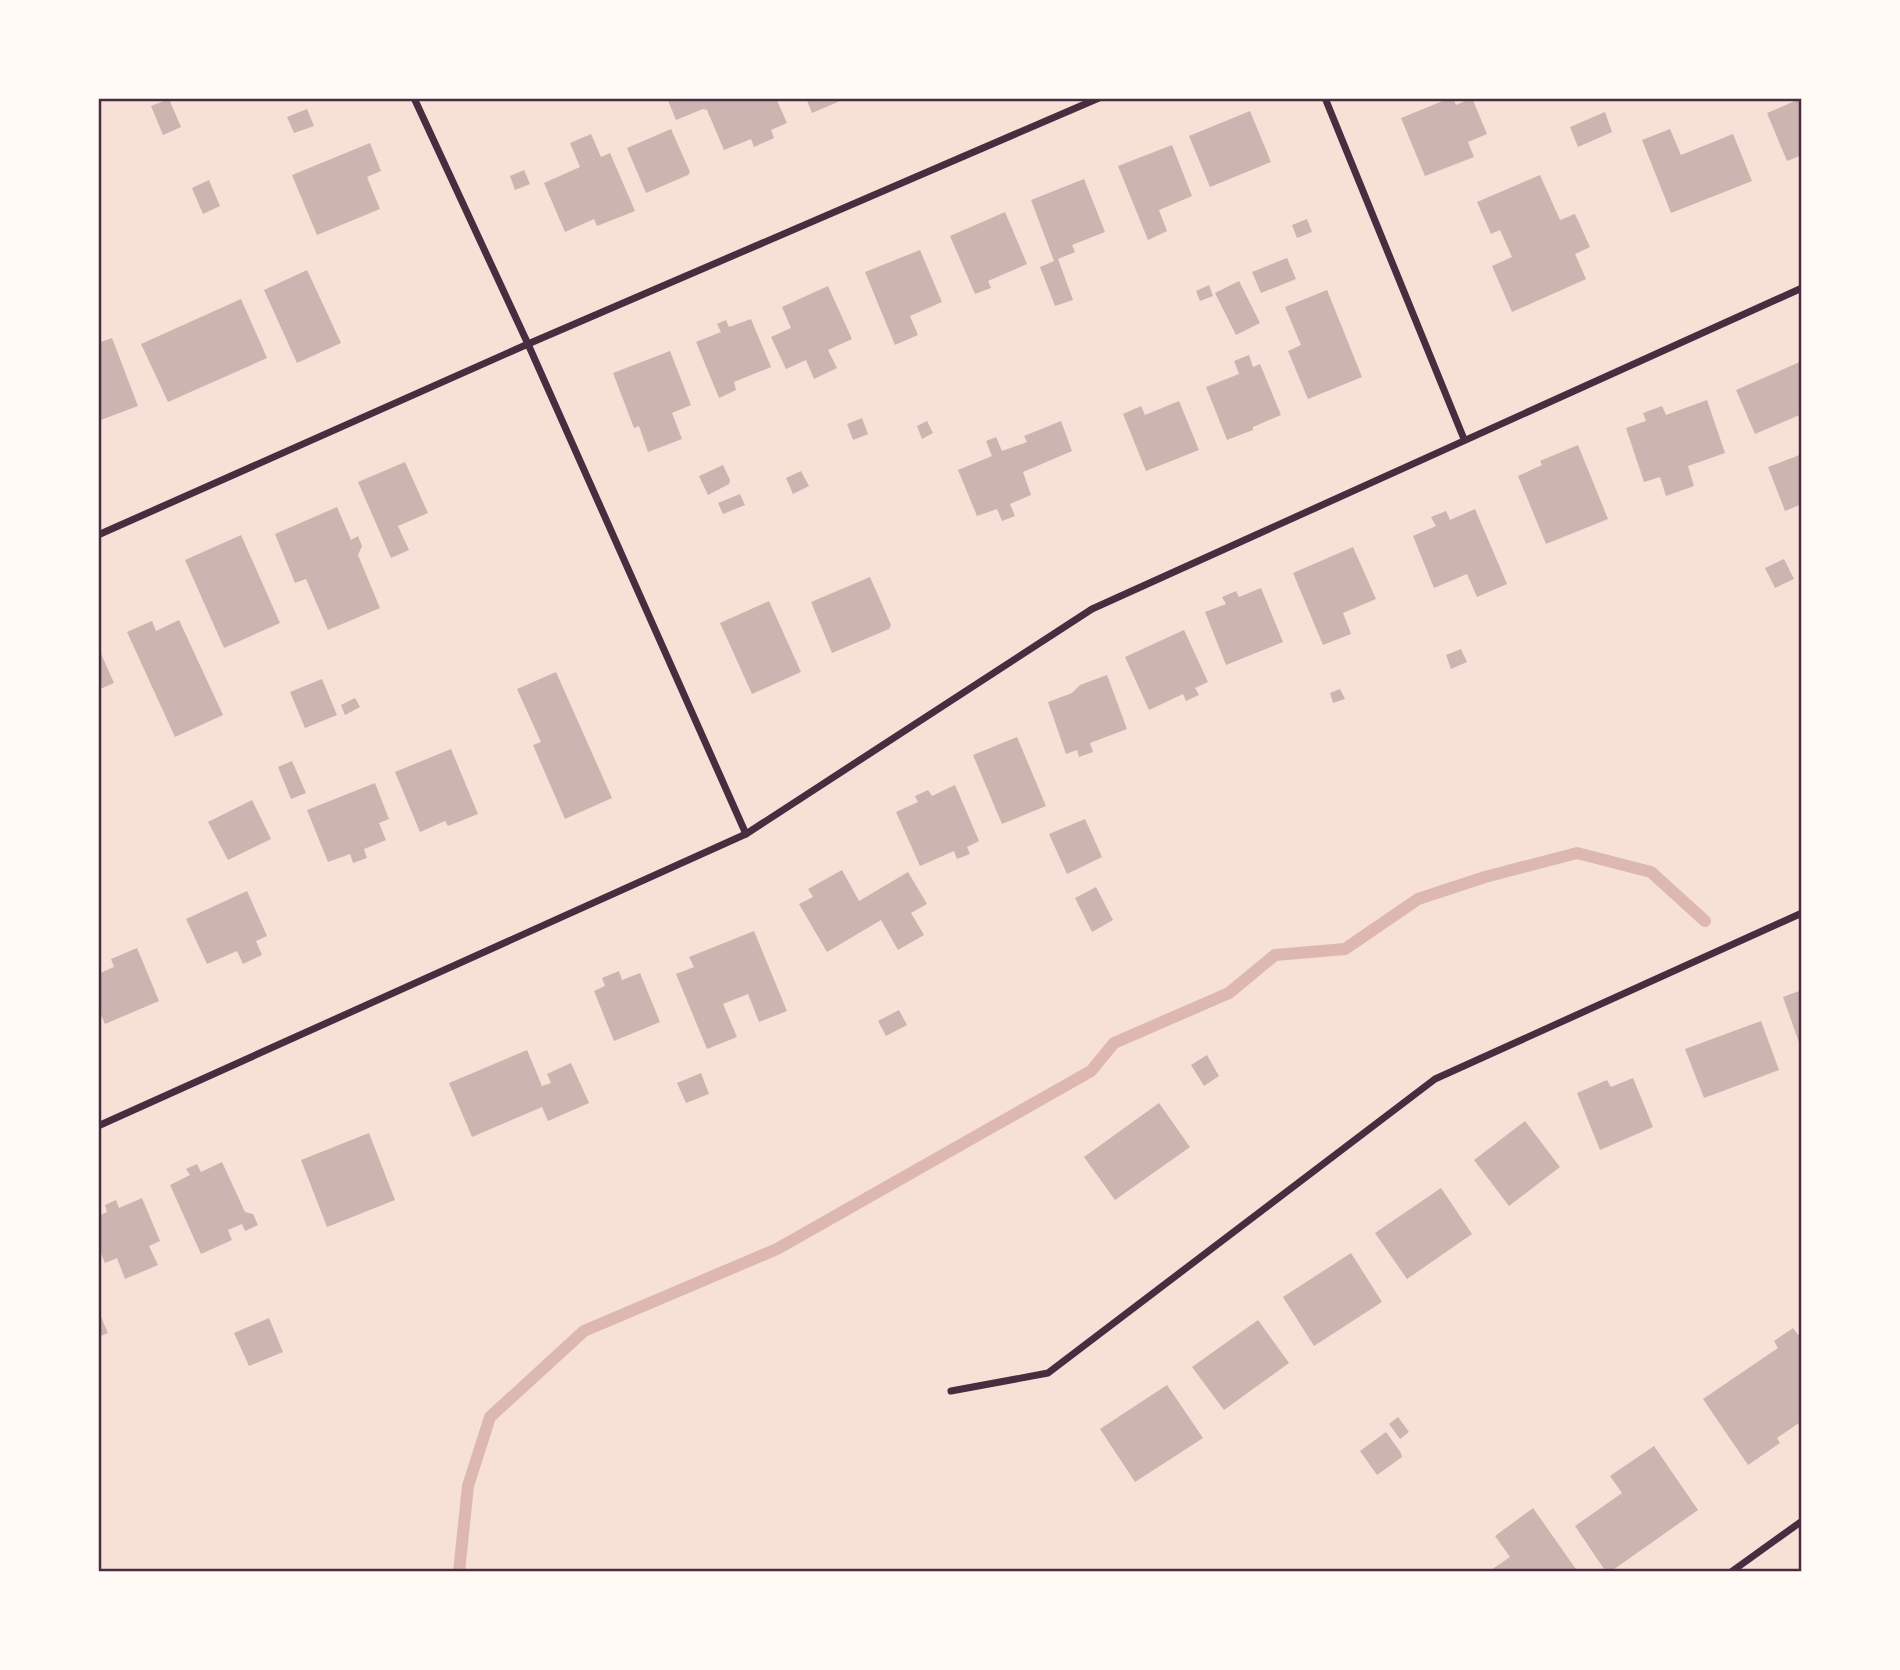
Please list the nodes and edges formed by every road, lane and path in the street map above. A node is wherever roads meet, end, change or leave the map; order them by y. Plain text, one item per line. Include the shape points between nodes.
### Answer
1 (415, 98) edge
2 (1099, 98) edge
3 (1325, 98) edge
4 (1802, 288) edge
5 (528, 344) junction
6 (1464, 439) junction
7 (98, 535) edge
8 (746, 834) junction
9 (1802, 913) edge
10 (98, 1126) edge
11 (951, 1391) dead end
12 (1802, 1521) edge
13 (1731, 1572) edge

1 - 5 street
2 - 5 street
3 - 6 street
4 - 6 street
5 - 7 street
5 - 8 street
6 - 8 street via 1092,609
8 - 10 street
9 - 11 street via 1435,1079 1048,1373
12 - 13 street

